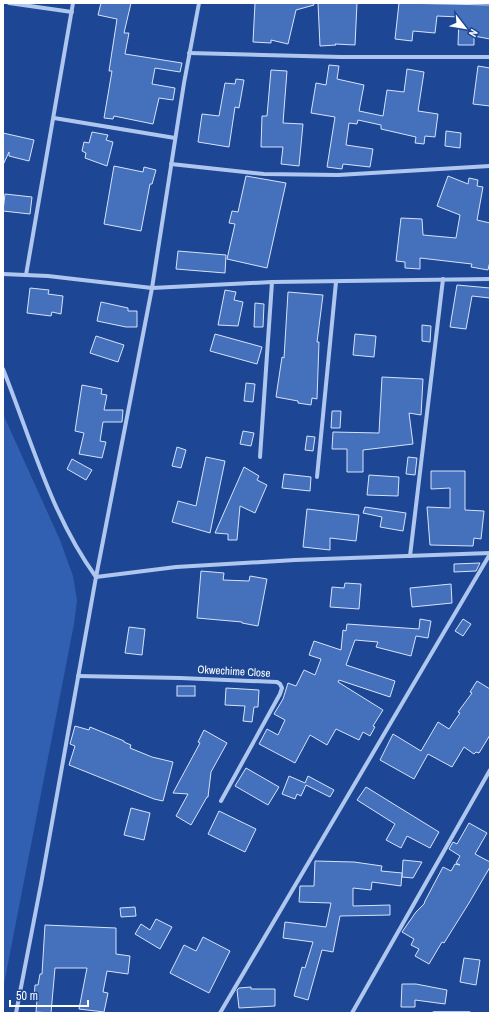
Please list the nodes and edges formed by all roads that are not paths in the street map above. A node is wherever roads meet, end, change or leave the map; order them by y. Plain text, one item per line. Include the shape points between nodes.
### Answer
1 (9, 3) edge
2 (73, 3) edge
3 (199, 3) edge
4 (72, 12) junction
5 (190, 54) junction
6 (490, 57) edge
7 (54, 118) junction
8 (176, 138) junction
9 (172, 164) junction
10 (490, 166) edge
11 (3, 274) edge
12 (26, 275) junction
13 (444, 279) junction
14 (490, 279) edge
15 (272, 282) junction
16 (336, 282) junction
17 (152, 288) junction
18 (3, 369) edge
19 (260, 457) dead end
20 (317, 477) dead end
21 (490, 553) edge
22 (410, 556) junction
23 (96, 577) junction
24 (78, 676) junction
25 (490, 770) edge
26 (221, 801) dead end
27 (16, 1013) edge
28 (220, 1013) edge
29 (352, 1013) edge
30 (434, 1013) edge
31 (468, 1013) edge

1 - 4 street
2 - 4 street
3 - 5 street
4 - 7 street
5 - 6 street
5 - 8 street
7 - 8 street
7 - 12 street
8 - 9 street
9 - 10 street via 264,174 338,176
9 - 17 street
11 - 12 street
12 - 17 street
13 - 14 street
13 - 16 street
13 - 22 street
15 - 16 street
15 - 17 street
15 - 19 street
16 - 20 street
17 - 23 street
18 - 23 street via 39,466 79,554
21 - 22 street
21 - 28 street
22 - 23 street via 176,567
23 - 24 street
24 - 26 street, Okwechime Close via 180,678 280,684 280,694
24 - 27 street via 42,884
25 - 29 street
30 - 31 street

